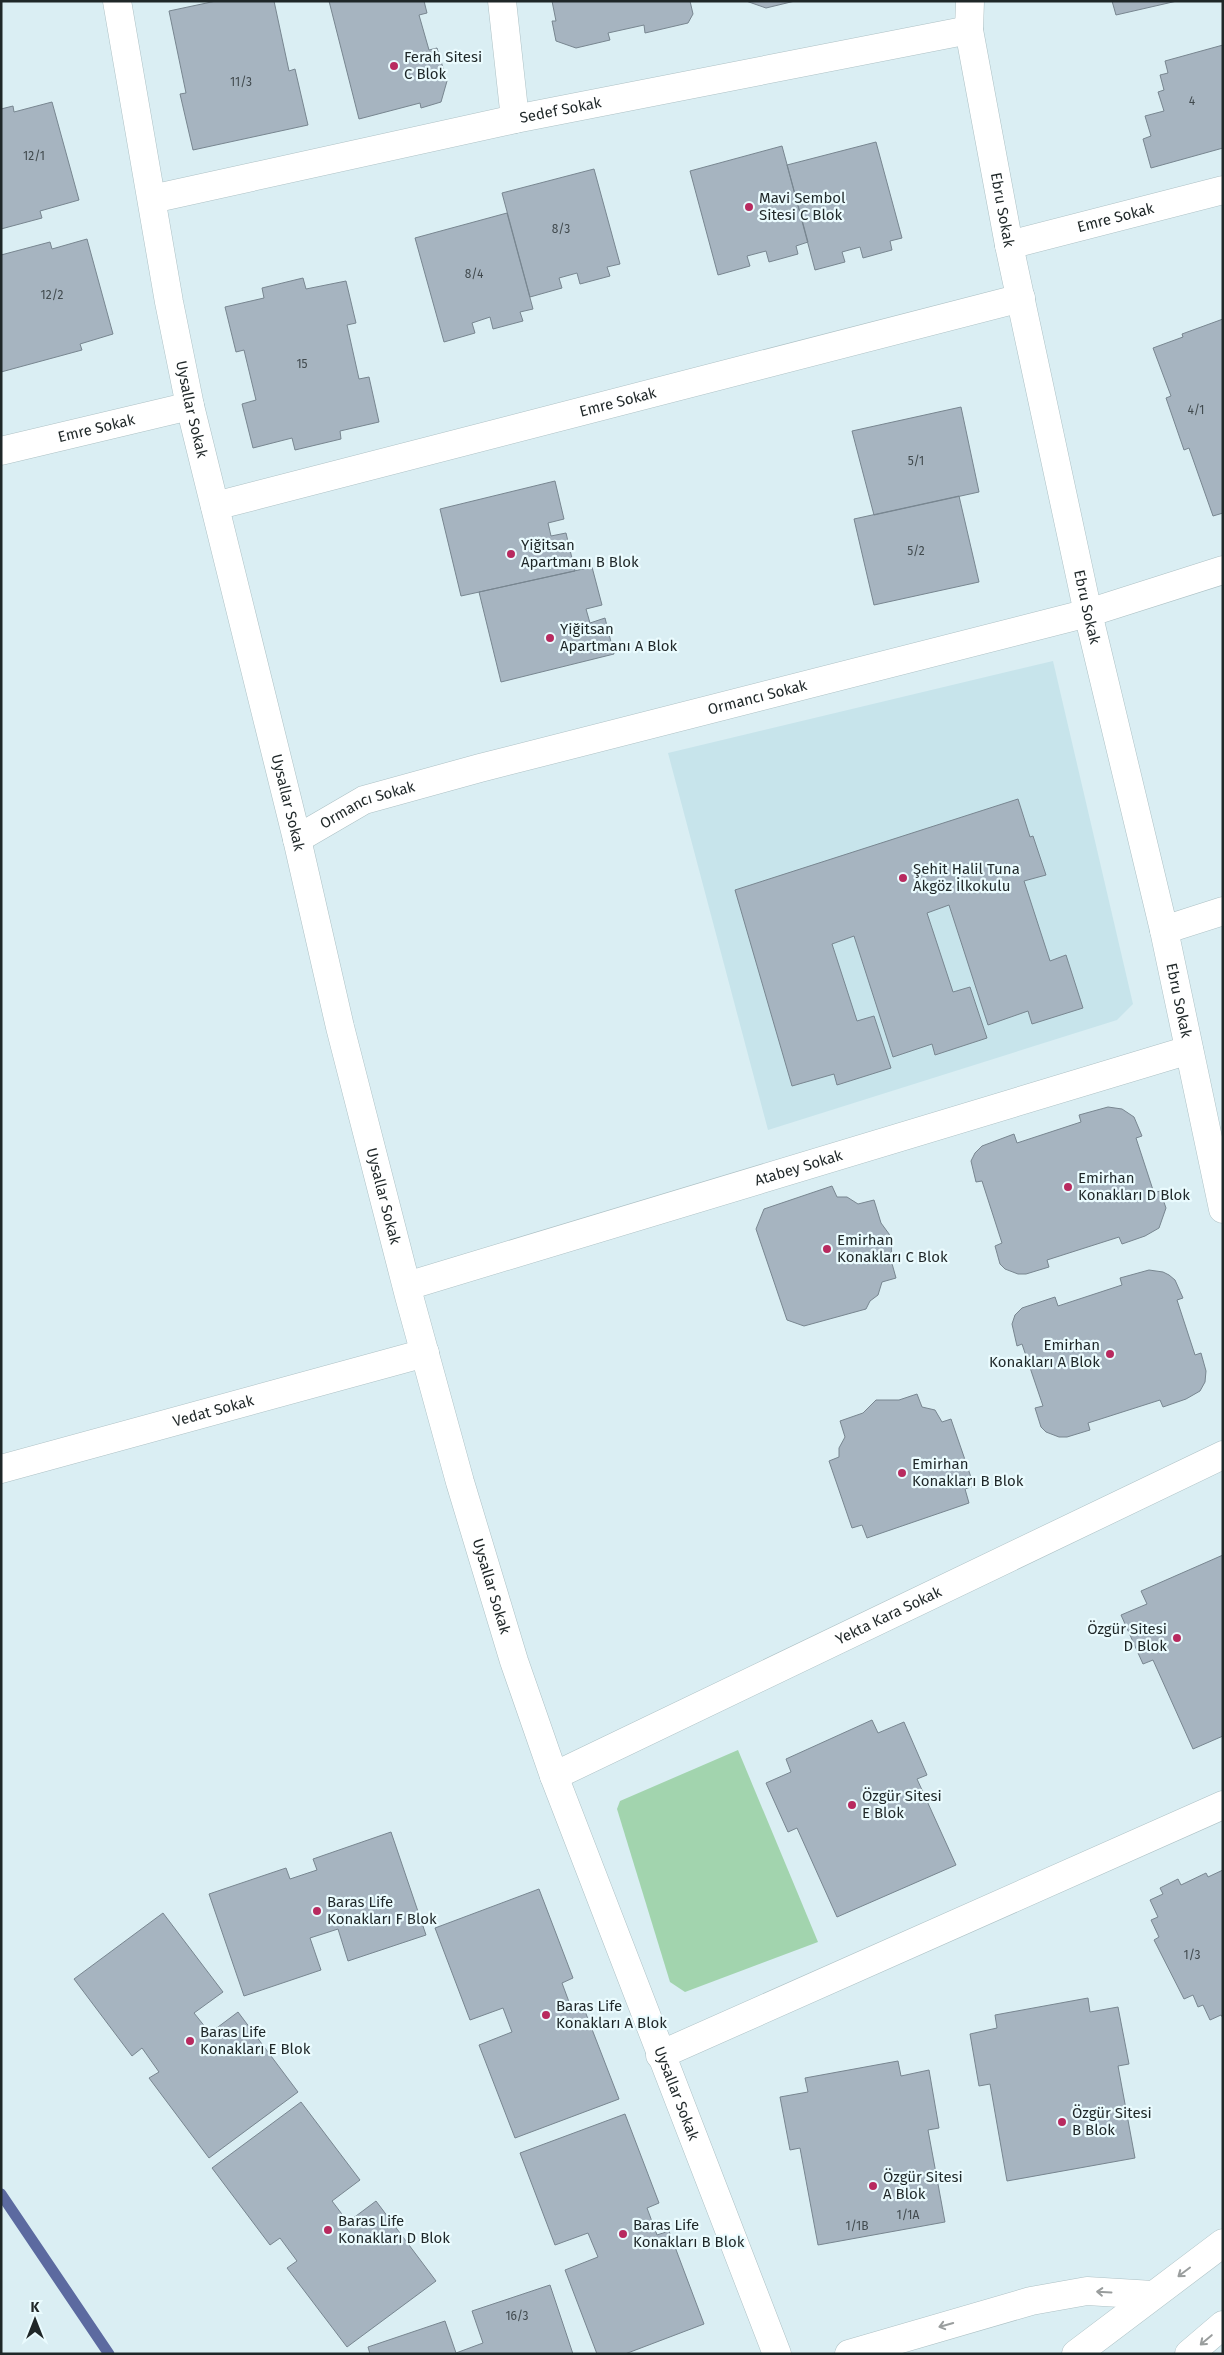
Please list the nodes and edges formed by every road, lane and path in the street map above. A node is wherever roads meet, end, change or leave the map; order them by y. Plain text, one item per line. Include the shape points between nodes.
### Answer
1 (117, 1) edge
2 (502, 1) edge
3 (970, 1) edge
4 (969, 30) junction
5 (515, 119) junction
6 (1223, 190) edge
7 (152, 199) junction
8 (1008, 245) junction
9 (1021, 298) junction
10 (190, 406) junction
11 (1, 451) edge
12 (215, 506) junction
13 (1223, 570) edge
14 (1088, 613) junction
15 (297, 839) junction
16 (1223, 911) edge
17 (1164, 930) junction
18 (1188, 1050) junction
19 (1223, 1209) edge
20 (407, 1286) junction
21 (425, 1353) junction
22 (1223, 1455) edge
23 (1, 1469) edge
24 (554, 1776) junction
25 (1223, 1805) edge
26 (660, 2055) junction
27 (1223, 2243) edge
28 (1153, 2295) junction
29 (1223, 2325) edge
30 (777, 2354) edge
31 (849, 2354) edge
32 (1076, 2354) edge
33 (1189, 2354) edge

1 - 7 street, Uysallar Sokak
2 - 5 street
3 - 4 street, Ebru Sokak
4 - 5 street, Sedef Sokak
4 - 8 street, Ebru Sokak
5 - 7 street, Sedef Sokak
6 - 8 street, Emre Sokak
7 - 10 street, Uysallar Sokak
8 - 9 street, Ebru Sokak
9 - 12 street, Emre Sokak
9 - 14 street, Ebru Sokak
10 - 11 street, Emre Sokak
10 - 12 street, Uysallar Sokak
12 - 15 street, Uysallar Sokak
13 - 14 street, Ormancı Sokak
14 - 15 street, Ormancı Sokak via 364,800
14 - 17 street, Ebru Sokak
15 - 20 street, Uysallar Sokak via 340,1026
16 - 17 street
17 - 18 street, Ebru Sokak
18 - 19 street, Ebru Sokak
18 - 20 street, Atabey Sokak
20 - 21 street, Uysallar Sokak
21 - 23 street, Vedat Sokak
21 - 24 street, Uysallar Sokak via 509,1642
22 - 24 street, Yekta Kara Sokak
24 - 26 street, Uysallar Sokak
25 - 26 street
26 - 30 street, Uysallar Sokak
27 -> 28 street
28 -> 31 street via 1087,2292 1031,2301
28 - 32 street
29 -> 33 street

